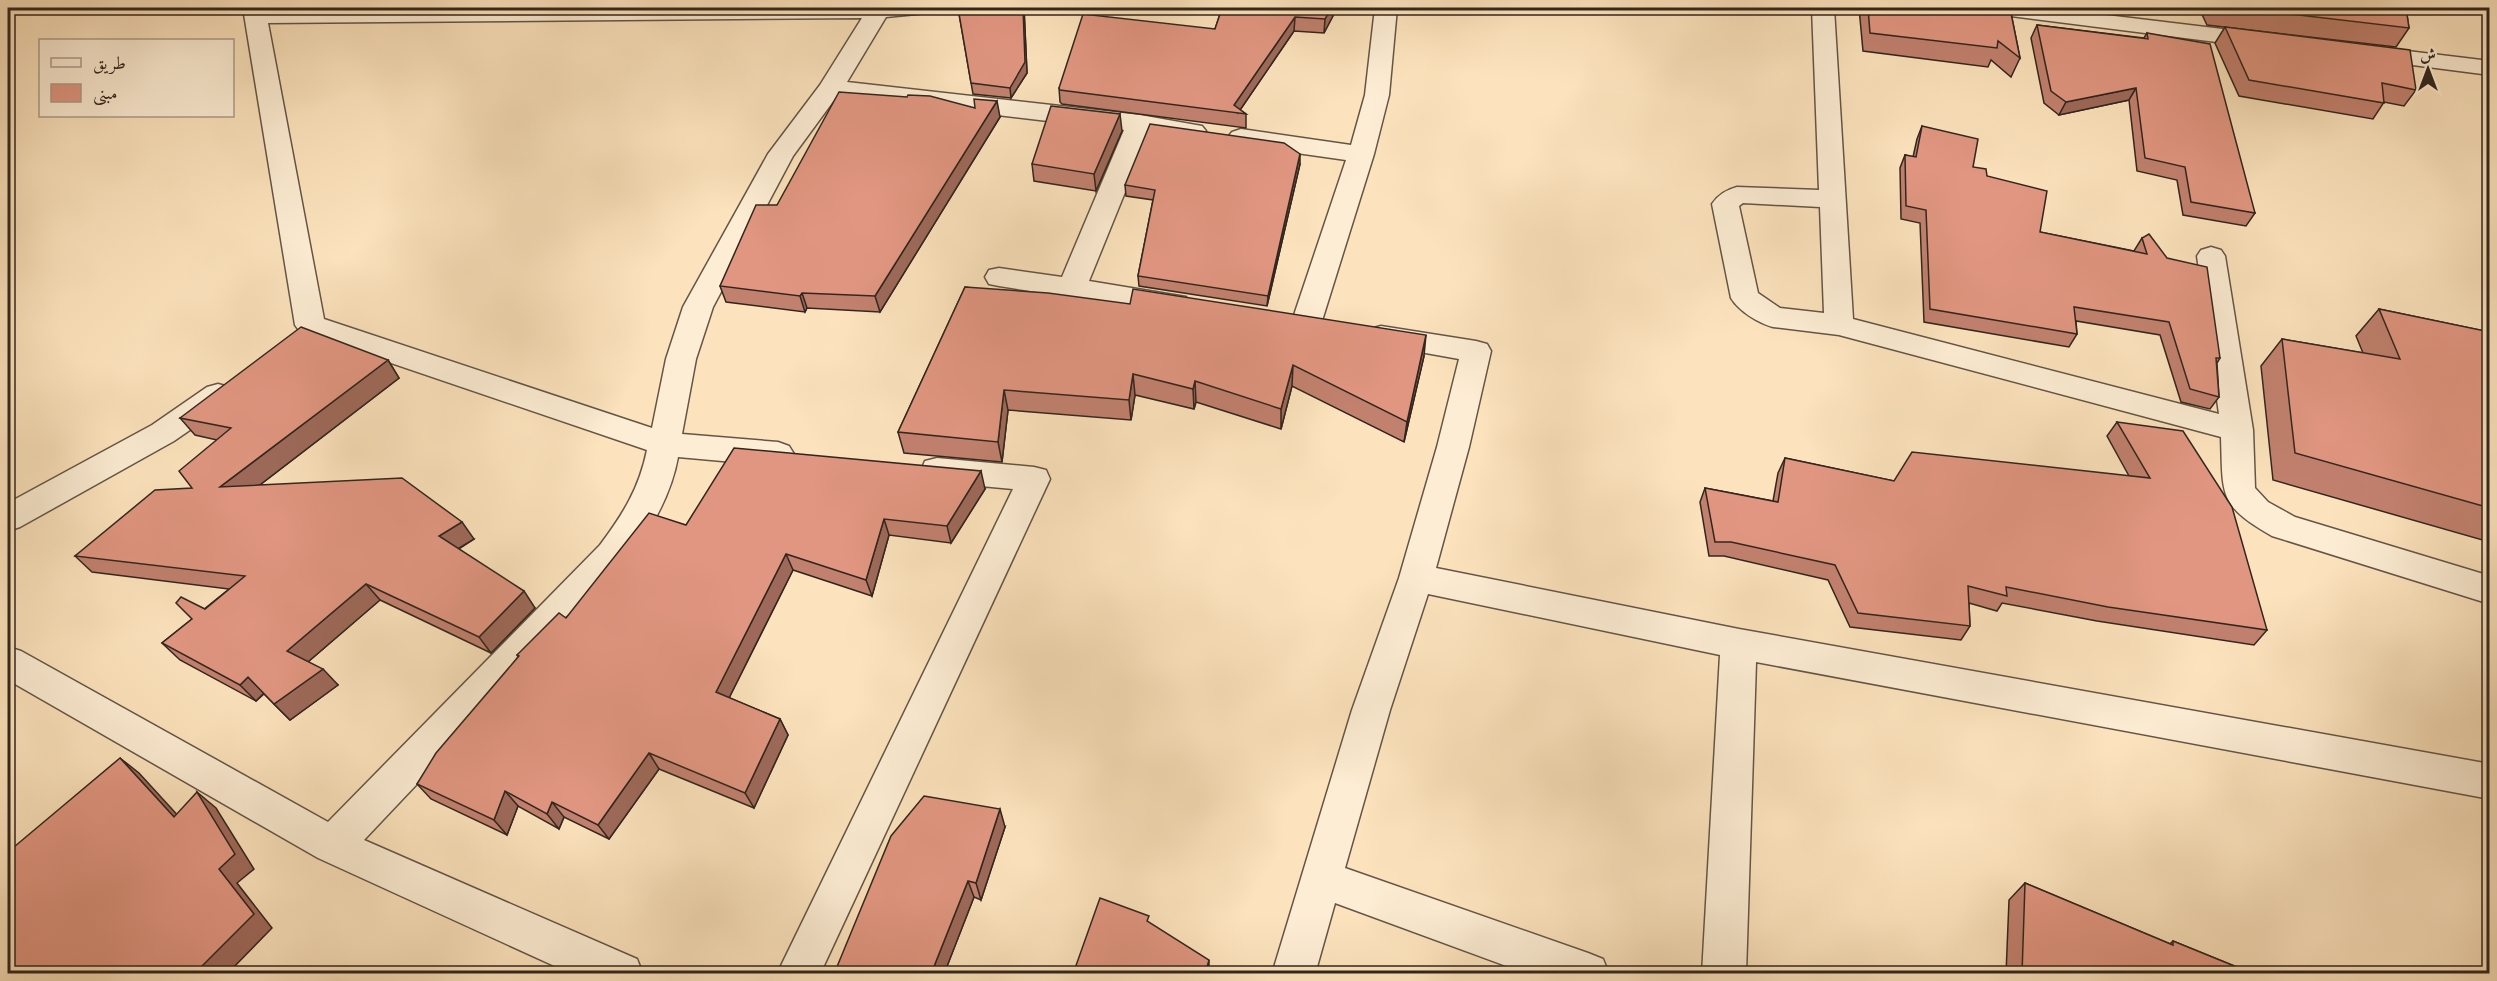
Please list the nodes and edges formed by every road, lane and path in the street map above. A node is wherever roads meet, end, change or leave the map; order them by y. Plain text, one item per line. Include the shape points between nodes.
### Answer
1 (919, 8) edge
2 (1386, 8) edge
3 (1823, 8) edge
4 (2003, 8) edge
5 (878, 11) junction
6 (254, 12) edge
7 (2086, 14) edge
8 (2289, 44) edge
9 (2348, 51) edge
10 (2490, 68) edge
11 (831, 88) junction
12 (1140, 123) junction
13 (1361, 154) junction
14 (1832, 199) junction
15 (2211, 256) dead end
16 (999, 277) dead end
17 (1072, 288) junction
18 (1200, 308) edge
19 (310, 325) junction
20 (1839, 325) junction
21 (285, 345) edge
22 (244, 377) edge
23 (2237, 430) junction
24 (664, 444) junction
25 (803, 457) edge
26 (907, 467) edge
27 (8, 518) edge
28 (1416, 578) junction
29 (2490, 590) edge
30 (1739, 644) junction
31 (8, 662) edge
32 (2490, 782) edge
33 (332, 844) junction
34 (1321, 879) junction
35 (622, 974) edge
36 (798, 974) edge
37 (1293, 974) edge
38 (1588, 974) edge
39 (1724, 974) edge

1 - 5 street
2 - 13 street via 1377,95
3 - 14 street
4 - 7 street
5 - 6 street
5 - 11 street
6 - 19 street
7 - 8 street
9 - 10 street
11 - 12 street
11 - 24 street via 781,154 698,307 681,359
12 - 13 street
12 - 17 street
13 - 28 street via 1317,326 1476,351
14 - 20 street
14 - 20 street via 1737,195 1725,204 1745,298 1773,317
15 - 23 street
16 - 17 street
17 - 18 street
19 - 21 street
19 - 24 street
20 - 23 street
22 - 27 street via 163,433
23 - 29 street via 2239,491 2256,511 2283,528
24 - 25 street
24 - 33 street via 658,477 646,503 612,555
26 - 36 street via 1034,479
28 - 30 street
28 - 34 street via 1371,710
30 - 32 street
30 - 39 street
31 - 33 street
33 - 35 street
34 - 37 street
34 - 38 street

